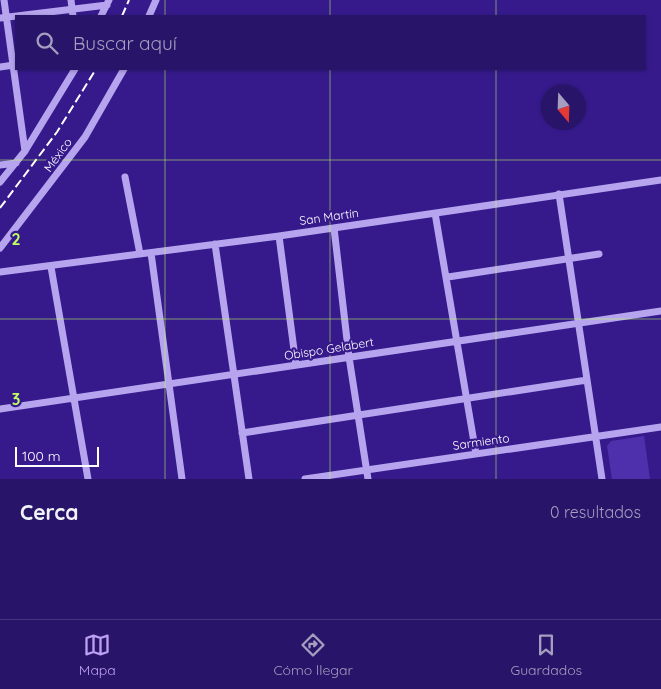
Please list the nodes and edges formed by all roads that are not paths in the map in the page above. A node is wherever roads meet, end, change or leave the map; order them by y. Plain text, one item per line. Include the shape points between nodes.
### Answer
1 (4, 0) edge
2 (71, 0) edge
3 (156, 0) edge
4 (108, 2) edge
5 (73, 13) edge
6 (45, 15) edge
7 (102, 15) edge
8 (149, 15) edge
9 (3, 18) edge
10 (14, 65) edge
11 (0, 66) edge
12 (74, 70) edge
13 (123, 70) edge
14 (25, 151) junction
15 (16, 163) junction
16 (0, 165) edge
17 (125, 177) dead end
18 (661, 180) edge
19 (0, 182) edge
20 (559, 194) junction
21 (435, 213) junction
22 (334, 228) junction
23 (279, 236) junction
24 (214, 244) junction
25 (0, 248) edge
26 (140, 254) junction
27 (151, 254) junction
28 (599, 254) dead end
29 (569, 258) junction
30 (51, 267) junction
31 (0, 272) edge
32 (448, 278) junction
33 (661, 311) edge
34 (578, 323) junction
35 (457, 342) junction
36 (350, 357) junction
37 (296, 365) junction
38 (232, 376) junction
39 (587, 380) junction
40 (170, 385) junction
41 (74, 398) junction
42 (467, 399) junction
43 (0, 409) edge
44 (360, 416) junction
45 (661, 427) edge
46 (242, 434) junction
47 (596, 436) junction
48 (476, 454) junction
49 (367, 470) junction
50 (88, 479) edge
51 (182, 479) edge
52 (249, 479) edge
53 (304, 479) edge
54 (368, 479) edge
55 (602, 479) edge

1 - 9 street
2 - 5 street
3 - 8 street
4 - 5 street
4 - 7 street
5 - 6 street
9 - 10 street
10 - 11 street
10 - 14 street
12 - 14 street
13 - 25 street, México via 85,137
14 - 15 street
15 - 16 street
15 - 19 street
17 - 26 street
18 - 20 street, San Martín
20 - 21 street, San Martín
20 - 29 street
21 - 22 street, San Martín
21 - 32 street
22 - 23 street, San Martín
22 - 36 street
23 - 24 street, San Martín
23 - 37 street
24 - 27 street, San Martín
24 - 38 street
26 - 27 street, San Martín
26 - 30 street, San Martín
27 - 40 street
28 - 29 street
29 - 32 street
29 - 34 street
30 - 31 street, San Martín
30 - 41 street
32 - 35 street
33 - 34 street, Obispo Gelabert
34 - 35 street, Obispo Gelabert
34 - 39 street
35 - 36 street, Obispo Gelabert
35 - 42 street
36 - 37 street, Obispo Gelabert
36 - 44 street
37 - 38 street, Obispo Gelabert
38 - 40 street, Obispo Gelabert
38 - 46 street
39 - 42 street
39 - 47 street
40 - 41 street, Obispo Gelabert
40 - 51 street
41 - 43 street, Obispo Gelabert
41 - 50 street
42 - 44 street
42 - 48 street
44 - 46 street
44 - 49 street
45 - 47 street, Sarmiento
46 - 52 street
47 - 48 street, Sarmiento
47 - 55 street
48 - 49 street, Sarmiento
49 - 53 street, Sarmiento
49 - 54 street

